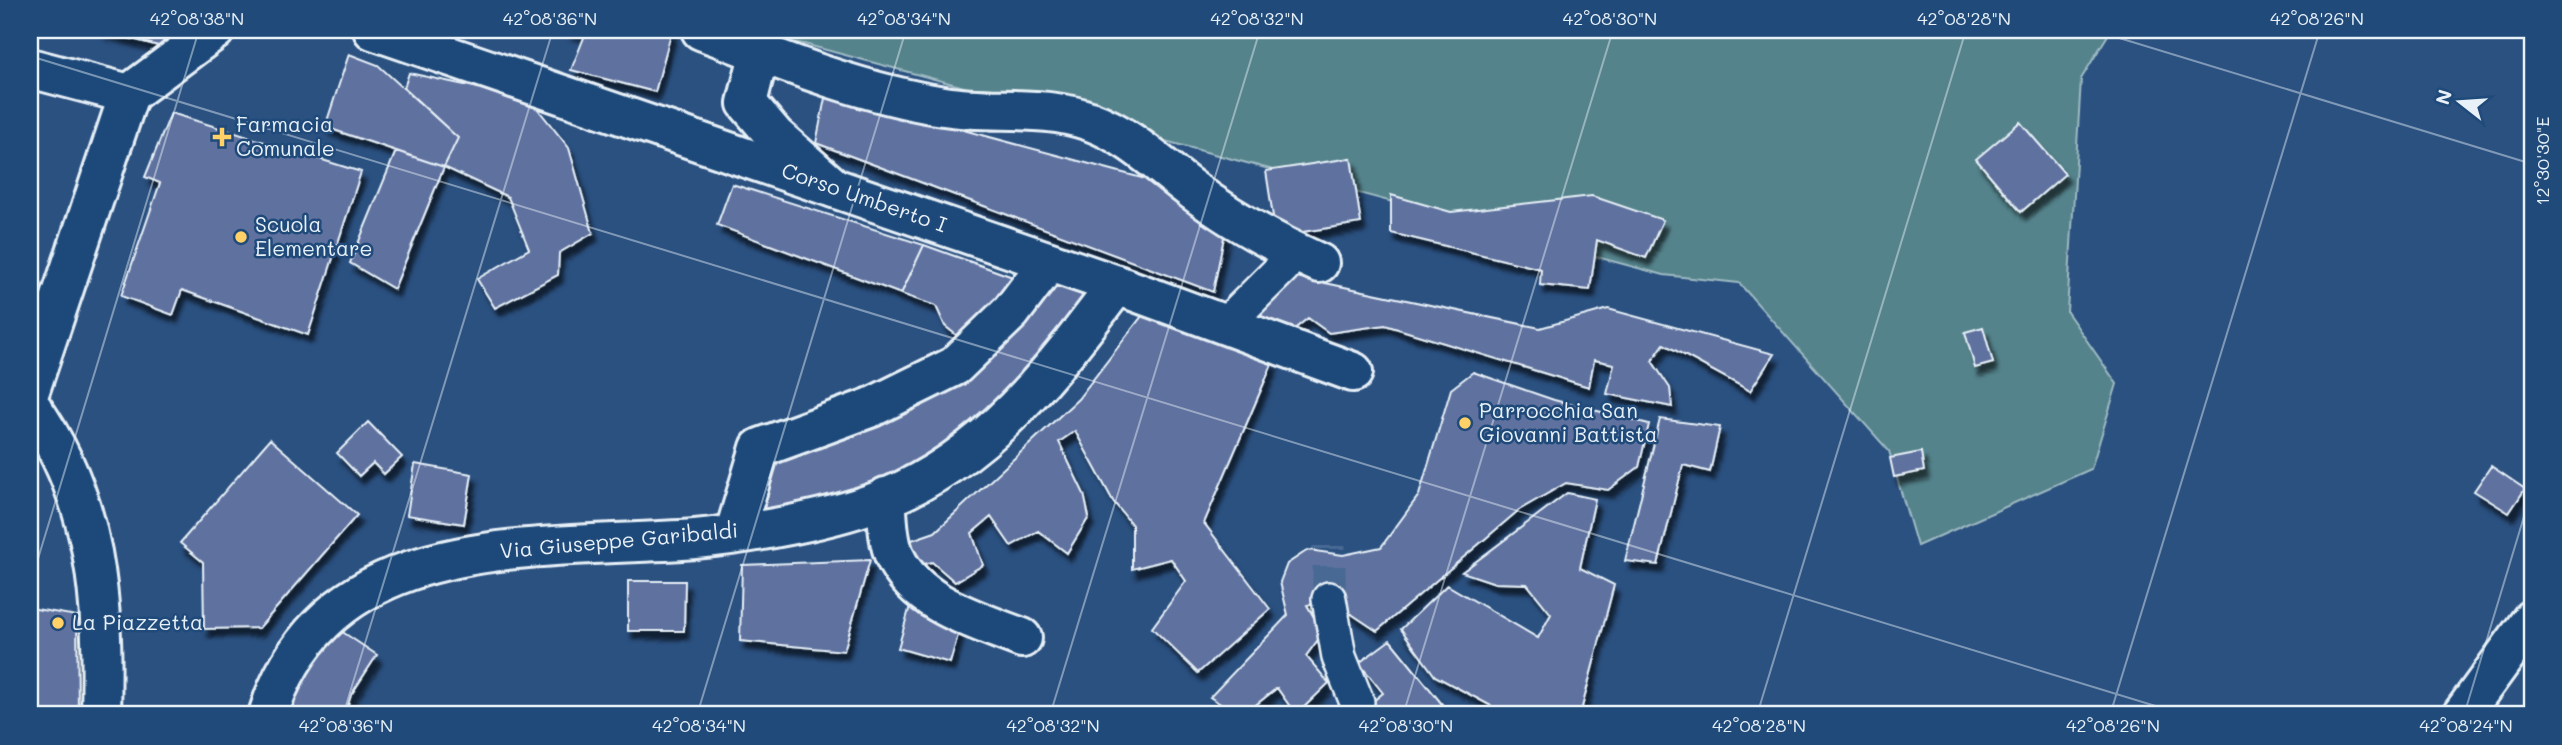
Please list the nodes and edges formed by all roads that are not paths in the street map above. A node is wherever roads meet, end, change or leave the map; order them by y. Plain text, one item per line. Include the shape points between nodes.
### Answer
1 (215, 30) edge
2 (373, 30) edge
3 (701, 30) edge
4 (760, 51) junction
5 (30, 68) edge
6 (129, 94) junction
7 (834, 188) junction
8 (1306, 257) joint
9 (1049, 262) junction
10 (1117, 285) junction
11 (1225, 324) junction
12 (1353, 372) dead end
13 (30, 390) edge
14 (30, 405) edge
15 (887, 498) junction
16 (735, 532) junction
17 (1329, 599) tunnel mouth
18 (2532, 619) edge
19 (1022, 638) dead end
20 (1357, 702) dead end
21 (101, 715) edge
22 (268, 715) edge
23 (2462, 715) edge

1 - 6 street
2 - 7 street, Corso Umberto I
3 - 4 street
4 - 7 street via 747,103 775,136
4 - 8 street via 844,81 926,103 1036,110 1090,121 1113,130 1224,213
5 - 6 street
6 - 13 street
7 - 9 street, Corso Umberto I
8 - 11 street via 1283,267
9 - 10 street, Corso Umberto I
9 - 16 street via 1011,312 955,366 872,407 760,448
10 - 11 street, Corso Umberto I
10 - 15 street, Via Giuseppe Garibaldi via 1049,375 990,432 946,466
11 - 12 street, Corso Umberto I
14 - 21 street via 63,456 86,519 102,624
15 - 16 street, Via Giuseppe Garibaldi via 811,519
15 - 19 street via 891,544 912,582 950,608
16 - 22 street, Via Giuseppe Garibaldi via 491,552 401,572 357,594 320,627 286,675
17 - 20 street via 1339,657
18 - 23 street

